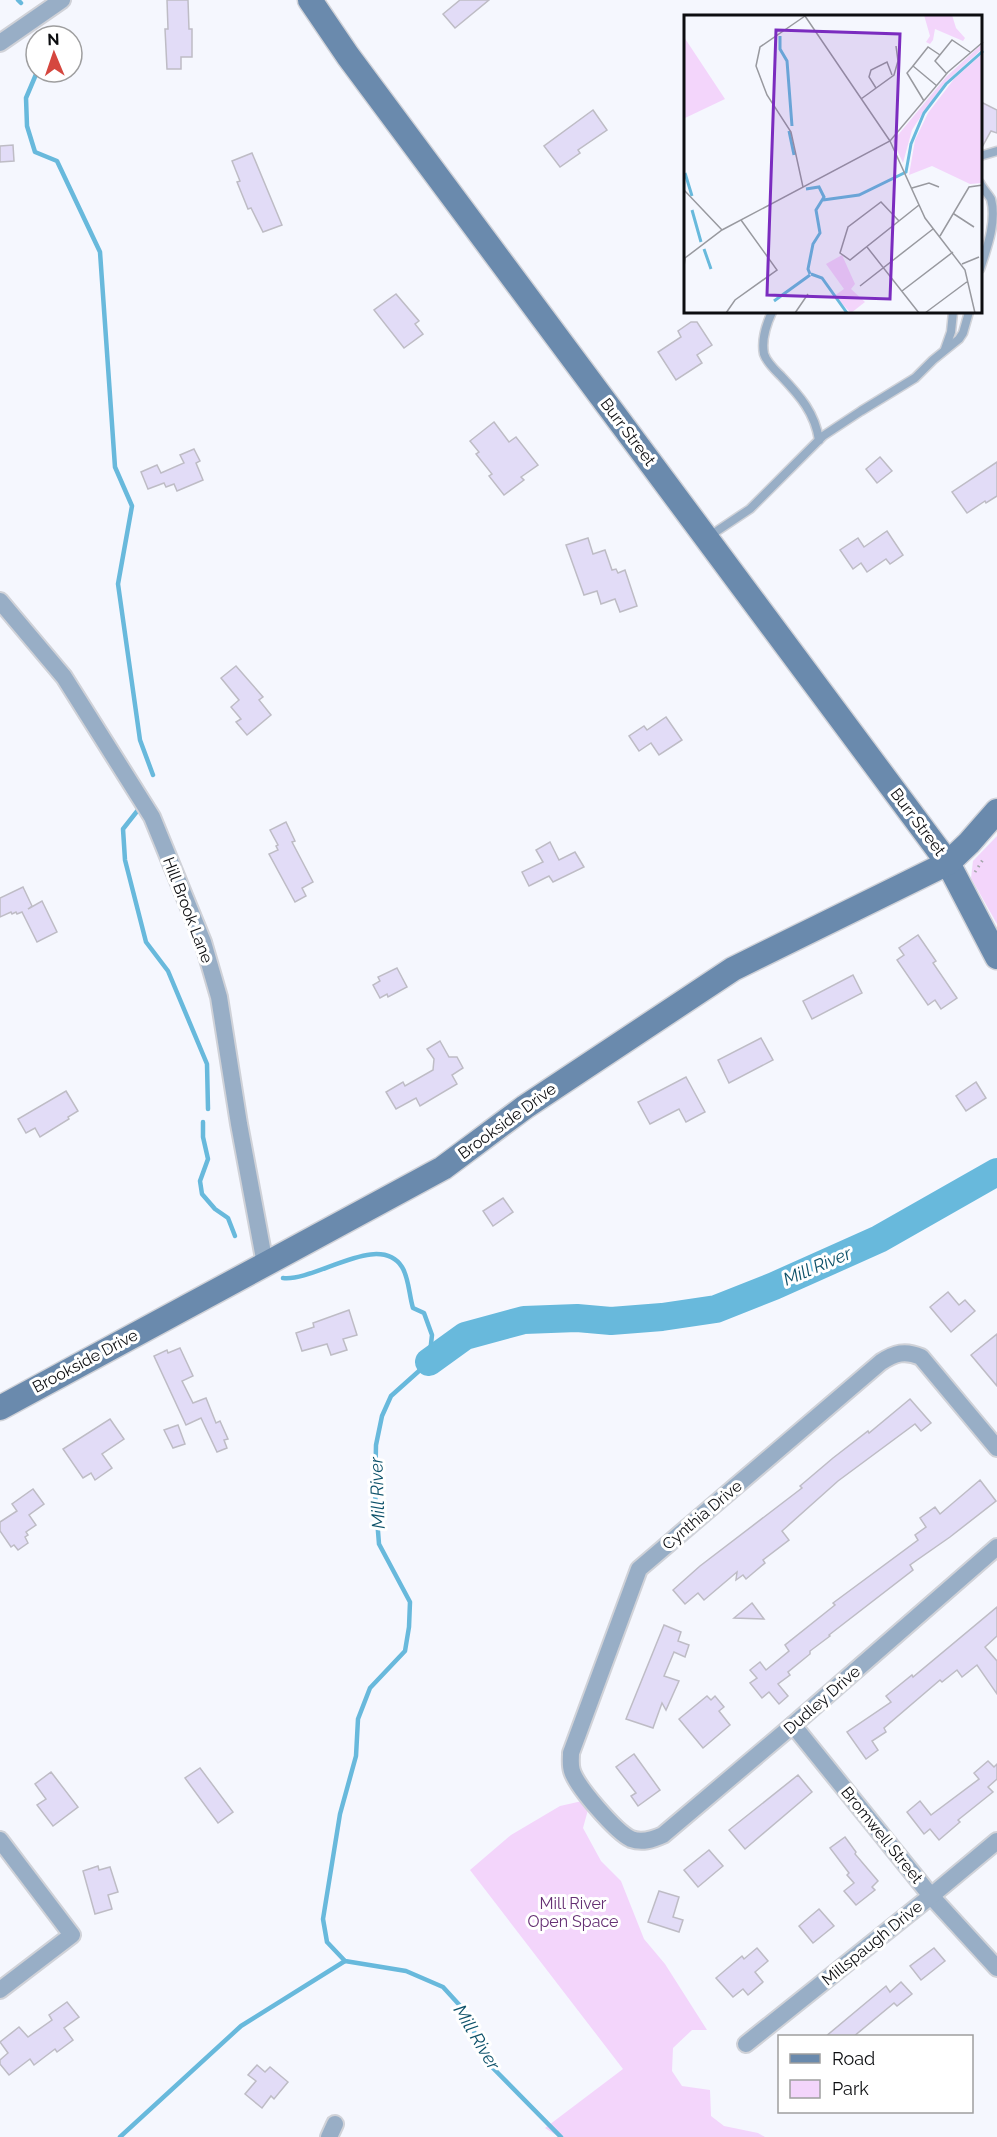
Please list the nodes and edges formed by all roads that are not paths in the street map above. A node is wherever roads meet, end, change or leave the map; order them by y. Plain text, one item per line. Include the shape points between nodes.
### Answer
1 (62, 0) edge
2 (310, 0) edge
3 (0, 43) edge
4 (997, 151) edge
5 (982, 156) edge
6 (982, 184) edge
7 (994, 201) edge
8 (982, 265) edge
9 (771, 314) edge
10 (953, 314) edge
11 (968, 314) edge
12 (945, 349) junction
13 (819, 440) junction
14 (706, 538) junction
15 (0, 601) edge
16 (997, 811) edge
17 (948, 863) junction
18 (997, 957) edge
19 (265, 1264) junction
20 (0, 1408) edge
21 (997, 1448) edge
22 (997, 1546) edge
23 (793, 1725) junction
24 (0, 1840) edge
25 (641, 1841) joint
26 (997, 1841) edge
27 (931, 1896) junction
28 (997, 1968) edge
29 (0, 1990) edge
30 (746, 2044) dead end

1 - 3 street
2 - 14 main road, Burr Street
4 - 5 lane
6 - 7 lane
7 - 8 lane via 992,232
9 - 13 lane via 765,327 764,354 806,405
10 - 12 lane
11 - 12 lane via 963,333
12 - 13 lane via 915,378
13 - 14 lane via 750,509
14 - 17 main road, Burr Street
15 - 19 street, Hill Brook Lane via 64,677 152,817 203,942 219,997
16 - 17 main road, Brookside Drive
17 - 18 main road, Burr Street
17 - 19 main road, Brookside Drive via 733,969 525,1107 443,1168
19 - 20 main road, Brookside Drive
21 - 25 street, Cynthia Drive via 928,1363 912,1353 900,1353 881,1362 639,1569 570,1762 576,1779 614,1828
22 - 23 street, Dudley Drive
23 - 25 street, Dudley Drive via 671,1830
23 - 27 street, Bromwell Street
24 - 29 street via 72,1935
26 - 27 street, Millspaugh Drive
27 - 28 street, Bromwell Street
27 - 30 street, Millspaugh Drive

